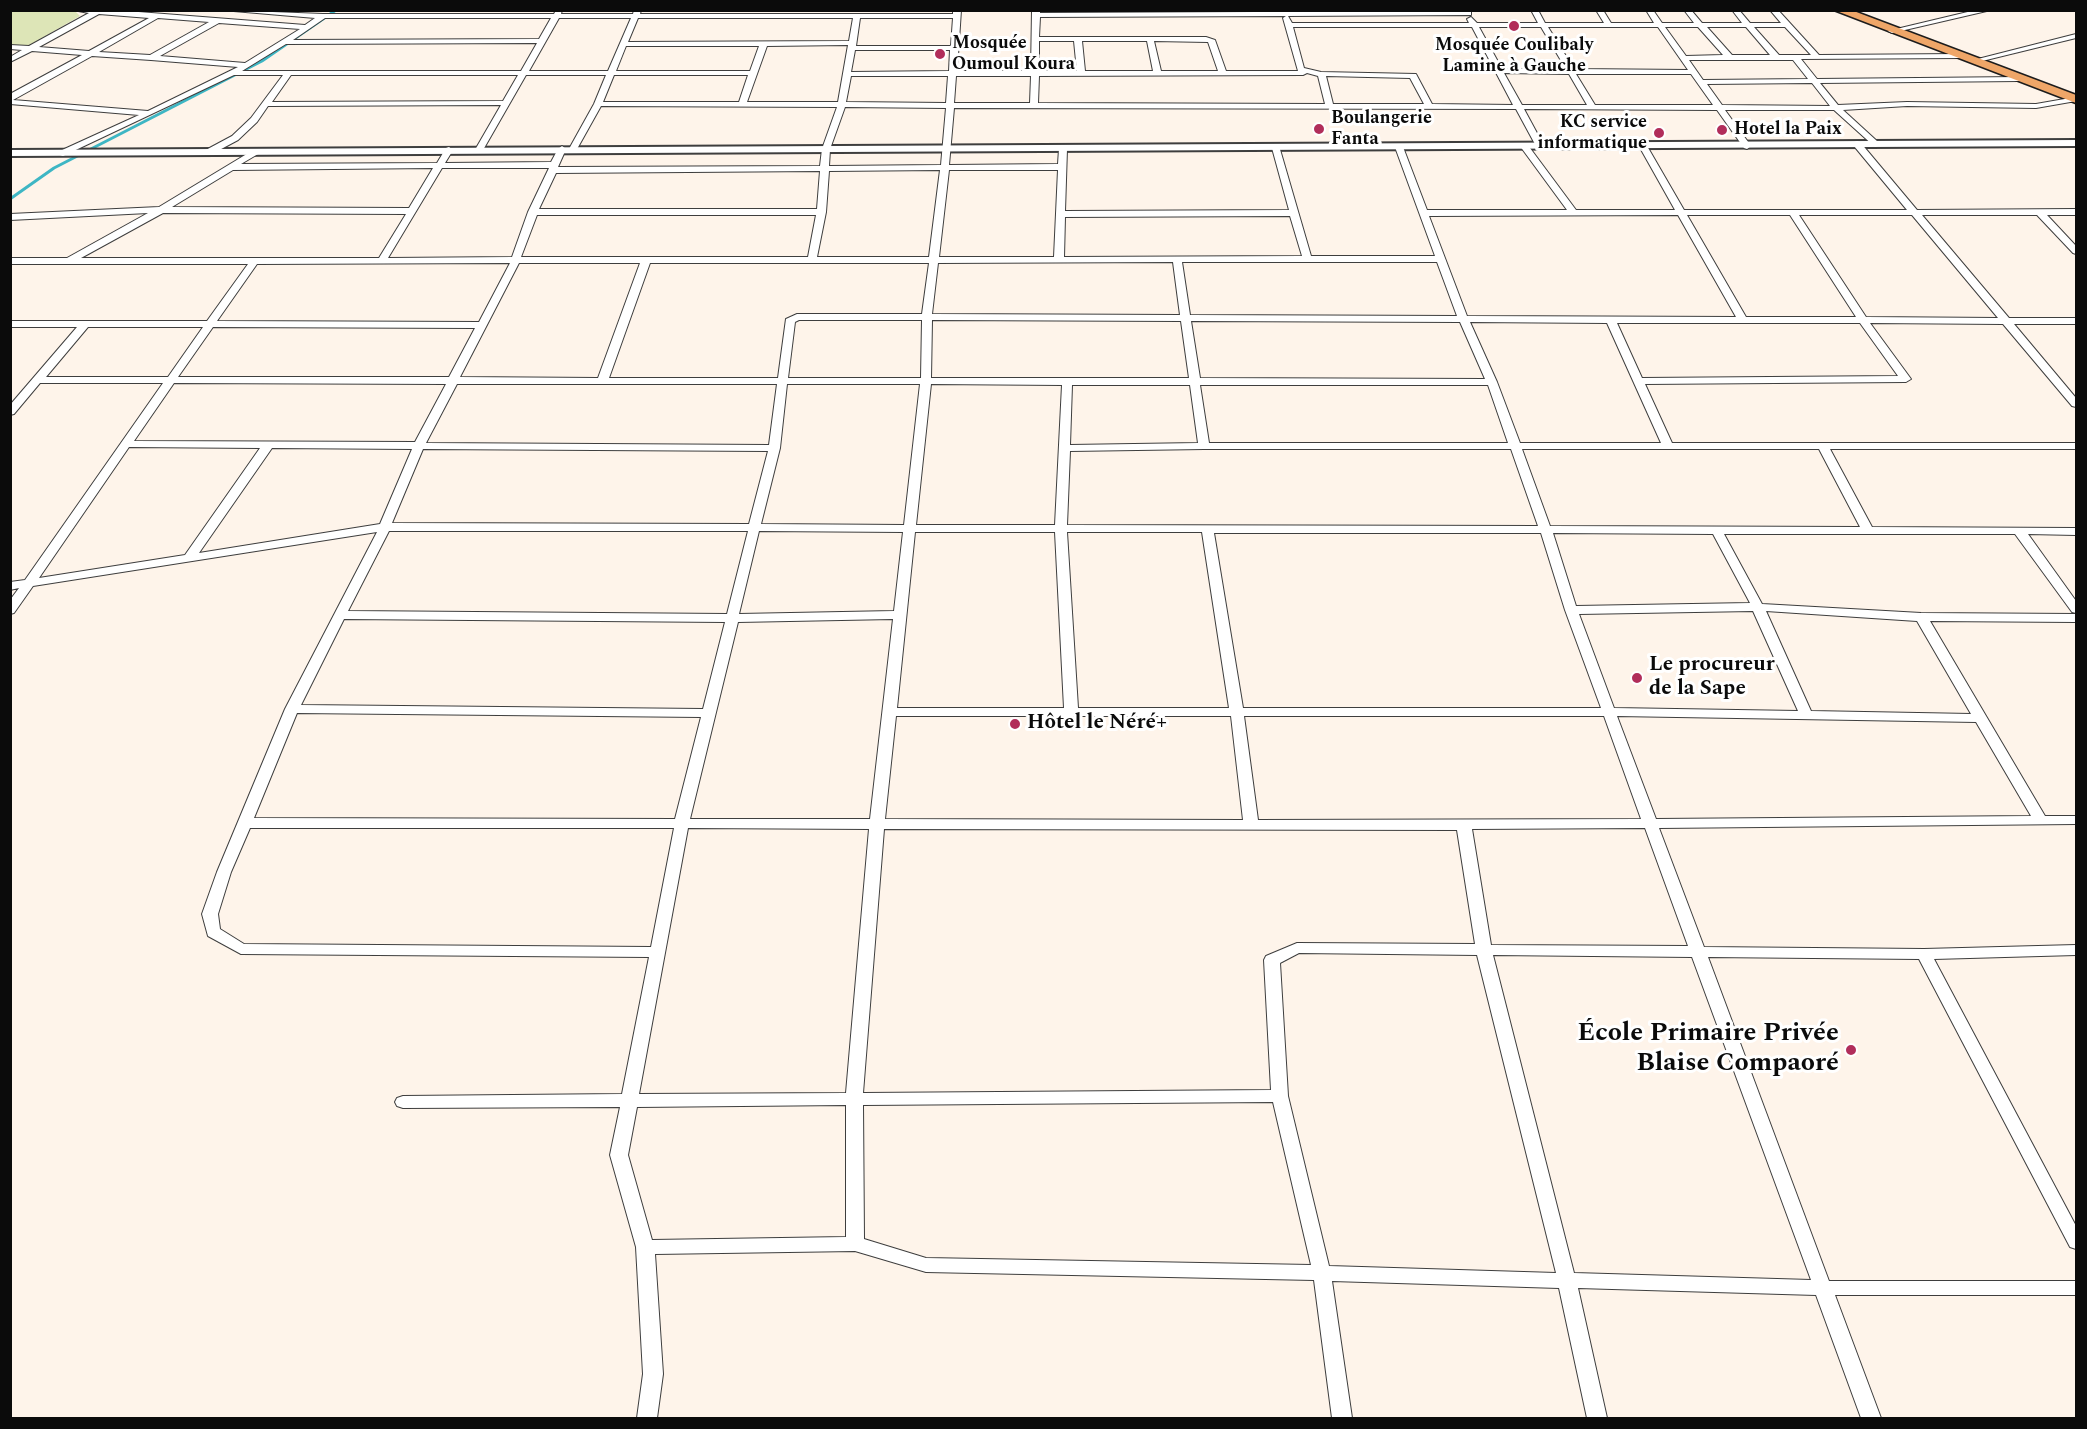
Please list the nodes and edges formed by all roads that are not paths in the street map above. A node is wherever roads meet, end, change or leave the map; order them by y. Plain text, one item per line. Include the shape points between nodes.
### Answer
1 (76, 10) edge
2 (225, 10) edge
3 (1534, 10) edge
4 (1599, 10) edge
5 (1649, 10) edge
6 (1687, 10) edge
7 (1735, 10) edge
8 (1773, 10) edge
9 (1839, 10) edge
10 (1988, 10) edge
11 (97, 12) junction
12 (1286, 12) edge
13 (1467, 12) edge
14 (557, 13) edge
15 (637, 13) edge
16 (957, 13) edge
17 (1036, 13) edge
18 (1112, 13) edge
19 (156, 16) junction
20 (323, 16) junction
21 (857, 16) junction
22 (216, 21) junction
23 (1289, 25) junction
24 (1474, 25) junction
25 (1543, 25) junction
26 (1609, 25) junction
27 (1660, 25) junction
28 (1699, 25) junction
29 (1747, 25) junction
30 (1786, 25) junction
31 (309, 27) junction
32 (1892, 31) junction
33 (2076, 36) edge
34 (1036, 39) junction
35 (1078, 39) junction
36 (1150, 39) junction
37 (285, 42) junction
38 (541, 42) junction
39 (624, 44) junction
40 (764, 44) junction
41 (853, 46) junction
42 (10, 47) edge
43 (954, 48) junction
44 (30, 49) junction
45 (91, 53) junction
46 (1961, 56) junction
47 (151, 58) junction
48 (1684, 58) junction
49 (1730, 58) junction
50 (1777, 58) junction
51 (1796, 58) junction
52 (1818, 58) junction
53 (10, 60) edge
54 (1974, 61) junction
55 (247, 65) junction
56 (1499, 71) junction
57 (1570, 71) junction
58 (1693, 72) junction
59 (230, 73) junction
60 (523, 73) junction
61 (611, 73) junction
62 (752, 73) junction
63 (1036, 73) junction
64 (1081, 73) junction
65 (1157, 73) junction
66 (1222, 73) junction
67 (1304, 73) junction
68 (288, 74) junction
69 (848, 74) junction
70 (952, 74) junction
71 (1321, 74) junction
72 (2019, 79) junction
73 (1700, 82) junction
74 (1816, 82) junction
75 (2076, 99) edge
76 (10, 100) edge
77 (506, 103) junction
78 (267, 104) junction
79 (598, 104) junction
80 (742, 104) junction
81 (842, 104) junction
82 (949, 105) junction
83 (1034, 105) junction
84 (1330, 106) junction
85 (1429, 106) junction
86 (1518, 106) junction
87 (1592, 106) junction
88 (1718, 107) junction
89 (1836, 108) junction
90 (149, 113) junction
91 (2076, 143) edge
92 (1857, 144) junction
93 (1875, 144) junction
94 (1524, 146) junction
95 (1540, 146) junction
96 (1643, 146) junction
97 (1747, 146) junction
98 (1399, 147) junction
99 (1276, 148) junction
100 (568, 149) junction
101 (826, 149) junction
102 (947, 149) junction
103 (1062, 149) junction
104 (449, 150) junction
105 (479, 150) junction
106 (255, 152) junction
107 (10, 153) edge
108 (63, 153) junction
109 (207, 153) junction
110 (440, 165) junction
111 (231, 167) junction
112 (553, 167) junction
113 (824, 167) junction
114 (945, 167) junction
115 (1062, 167) junction
116 (161, 210) junction
117 (411, 211) junction
118 (533, 212) junction
119 (821, 212) junction
120 (1573, 212) junction
121 (2076, 212) edge
122 (1294, 213) junction
123 (1424, 213) junction
124 (1681, 213) junction
125 (1793, 213) junction
126 (1915, 213) junction
127 (2040, 213) junction
128 (1060, 214) junction
129 (10, 217) edge
130 (2076, 251) edge
131 (812, 259) junction
132 (933, 259) junction
133 (1059, 259) junction
134 (1178, 259) junction
135 (1307, 259) junction
136 (1441, 259) junction
137 (255, 260) junction
138 (382, 260) junction
139 (646, 260) junction
140 (10, 261) edge
141 (68, 261) junction
142 (515, 261) junction
143 (927, 318) junction
144 (1187, 318) junction
145 (1463, 318) junction
146 (1610, 318) junction
147 (1742, 318) junction
148 (1862, 319) junction
149 (2005, 320) junction
150 (2076, 321) edge
151 (10, 324) edge
152 (85, 324) junction
153 (210, 324) junction
154 (482, 325) junction
155 (172, 379) junction
156 (454, 379) junction
157 (603, 379) junction
158 (39, 380) junction
159 (784, 380) junction
160 (926, 380) junction
161 (1067, 381) junction
162 (1194, 381) junction
163 (1638, 381) junction
164 (1492, 382) junction
165 (2076, 404) edge
166 (10, 412) edge
167 (128, 444) junction
168 (269, 444) junction
169 (420, 444) junction
170 (1204, 446) junction
171 (1515, 446) junction
172 (1668, 446) junction
173 (1823, 446) junction
174 (2076, 446) edge
175 (774, 448) junction
176 (1065, 448) junction
177 (911, 526) junction
178 (385, 527) junction
179 (754, 527) junction
180 (1061, 529) junction
181 (1207, 529) junction
182 (1546, 531) junction
183 (1718, 531) junction
184 (1868, 531) junction
185 (2019, 531) junction
186 (2076, 531) edge
187 (190, 557) junction
188 (28, 583) junction
189 (10, 586) edge
190 (1758, 607) junction
191 (2076, 609) edge
192 (10, 610) edge
193 (1571, 610) junction
194 (340, 615) junction
195 (900, 615) junction
196 (1921, 617) junction
197 (733, 618) junction
198 (2076, 618) edge
199 (292, 709) junction
200 (889, 712) junction
201 (1071, 712) junction
202 (1609, 712) junction
203 (710, 713) junction
204 (1237, 714) junction
205 (1806, 714) junction
206 (1980, 718) junction
207 (2040, 819) junction
208 (2076, 820) edge
209 (682, 822) junction
210 (247, 823) junction
211 (1251, 823) junction
212 (1650, 823) junction
213 (877, 824) junction
214 (1464, 825) junction
215 (2076, 950) edge
216 (1484, 951) junction
217 (656, 952) junction
218 (1698, 952) junction
219 (1924, 954) junction
220 (1280, 1096) junction
221 (854, 1098) junction
222 (627, 1099) junction
223 (403, 1102) dead end
224 (2076, 1242) edge
225 (855, 1244) junction
226 (645, 1247) junction
227 (1322, 1273) junction
228 (1567, 1281) junction
229 (1822, 1288) junction
230 (2076, 1288) edge
231 (647, 1419) edge
232 (1342, 1419) edge
233 (1597, 1419) edge
234 (1871, 1419) edge

1 - 11 street
2 - 20 street
3 - 25 street
4 - 26 street
5 - 27 street
6 - 28 street
7 - 29 street
8 - 30 street
9 - 32 main road
10 - 32 street
11 - 19 street
11 - 44 street
12 - 13 street
12 - 18 street
12 - 23 street
13 - 24 street
14 - 15 street
14 - 20 street
14 - 38 street
15 - 21 street
15 - 39 street
16 - 21 street
16 - 43 street
17 - 18 street
17 - 34 street
19 - 22 street
19 - 45 street
20 - 31 street
21 - 41 street
22 - 31 street
22 - 47 street
23 - 24 street
23 - 67 street
24 - 25 street
24 - 56 street
25 - 26 street
25 - 57 street
26 - 27 street
27 - 28 street
27 - 48 street
28 - 29 street
28 - 49 street
29 - 30 street
29 - 50 street
30 - 52 street
31 - 37 street
32 - 46 main road
33 - 54 street
34 - 35 street
34 - 63 street
35 - 36 street
35 - 64 street
36 - 65 street
36 - 66 street via 1211,40
37 - 38 street
37 - 55 street
38 - 60 street
39 - 40 street
39 - 61 street
40 - 41 street
40 - 62 street
41 - 43 street
41 - 69 street
42 - 44 street
43 - 70 street
44 - 45 street
44 - 53 street
45 - 47 street
45 - 76 street
46 - 52 street
46 - 54 main road
47 - 55 street
48 - 49 street
48 - 58 street
49 - 50 street
50 - 51 street
51 - 52 street
51 - 74 street
54 - 72 main road
55 - 59 street
56 - 57 street
56 - 86 street
57 - 58 street
57 - 87 street
58 - 73 street
59 - 68 street
59 - 90 street
60 - 61 street
60 - 68 street
60 - 77 street
61 - 62 street
61 - 79 street
62 - 80 street
63 - 64 street
63 - 70 street
63 - 83 street
64 - 65 street
65 - 66 street
66 - 67 street
67 - 71 street
68 - 78 street
69 - 70 street
69 - 81 street
70 - 82 street
71 - 84 street
71 - 85 street via 1413,76
72 - 74 street
72 - 75 main road
73 - 74 street
73 - 88 street
74 - 89 street
75 - 89 street via 2036,106 1906,104
76 - 90 street
77 - 78 street
77 - 105 street
78 - 109 street via 235,138
79 - 80 street
79 - 100 street
80 - 81 street
81 - 82 street
81 - 101 street
82 - 83 street
82 - 102 street
83 - 84 street
84 - 85 street
85 - 86 street
86 - 87 street
86 - 95 street
87 - 88 street
88 - 89 street
88 - 97 street
89 - 93 street
90 - 108 street
91 - 93 street
92 - 93 street
92 - 97 street
92 - 126 street
94 - 95 street
94 - 98 street
94 - 120 street
95 - 96 street
96 - 97 street
96 - 124 street
98 - 99 street
98 - 123 street
99 - 103 street
99 - 122 street
100 - 101 street
100 - 105 street
100 - 112 street
101 - 102 street
101 - 113 street
102 - 103 street
102 - 114 street
103 - 115 street
104 - 105 street
104 - 106 street
104 - 110 street
106 - 109 street
106 - 111 street
107 - 108 street
108 - 109 street
110 - 111 street
110 - 112 street
110 - 117 street
111 - 116 street
112 - 113 street
112 - 118 street
113 - 114 street
113 - 119 street
114 - 115 street
114 - 132 street
115 - 128 street
116 - 117 street
116 - 129 street
116 - 141 street
117 - 138 street
118 - 119 street
118 - 142 street
119 - 131 street
120 - 123 street
120 - 124 street
121 - 127 street
122 - 128 street
122 - 135 street
123 - 136 street
124 - 125 street
124 - 147 street
125 - 126 street
125 - 148 street
126 - 127 street
126 - 149 street
127 - 130 street
128 - 133 street
131 - 132 street
131 - 139 street
132 - 133 street
132 - 143 street
133 - 134 street
134 - 135 street
134 - 144 street
135 - 136 street
136 - 145 street
137 - 138 street
137 - 141 street
137 - 153 street
138 - 142 street
139 - 142 street
139 - 157 street
140 - 141 street
142 - 154 street
143 - 144 street
143 - 159 street via 797,317 790,321
143 - 160 street
144 - 145 street
144 - 162 street
145 - 146 street
145 - 164 street
146 - 147 street
146 - 163 street
147 - 148 street
148 - 149 street
148 - 163 street via 1906,379
149 - 150 street
149 - 165 street
151 - 152 street
152 - 153 street
152 - 158 street
153 - 154 street
153 - 155 street
154 - 156 street
155 - 156 street
155 - 158 street
155 - 167 street
156 - 157 street
156 - 169 street
157 - 159 street
158 - 166 street
159 - 160 street
159 - 175 street
160 - 161 street
160 - 177 street
161 - 162 street
161 - 176 street
162 - 164 street
162 - 170 street
163 - 172 street
164 - 171 street
167 - 168 street
167 - 188 street
168 - 169 street
168 - 187 street
169 - 175 street
169 - 178 street
170 - 171 street
170 - 176 street
171 - 172 street
171 - 182 street
172 - 173 street
173 - 174 street
173 - 184 street
175 - 179 street
176 - 180 street
177 - 179 street
177 - 180 street
177 - 195 street
178 - 179 street
178 - 187 street
178 - 194 street
179 - 197 street
180 - 181 street
180 - 201 street
181 - 182 street
181 - 204 street
182 - 183 street
182 - 193 street
183 - 184 street
183 - 190 street
184 - 185 street
185 - 186 street
185 - 191 street
187 - 188 street
188 - 189 street
188 - 192 street
190 - 193 street
190 - 196 street
190 - 205 street
193 - 202 street
194 - 197 street
194 - 199 street
195 - 197 street
195 - 200 street
196 - 198 street
196 - 206 street
197 - 203 street
199 - 203 street
199 - 210 street
200 - 201 street
200 - 213 street
201 - 204 street
202 - 204 street
202 - 205 street
202 - 212 street
203 - 209 street
204 - 211 street
205 - 206 street
206 - 207 street
207 - 208 street
207 - 212 street
209 - 210 street
209 - 213 street
209 - 217 street
210 - 217 street via 210,914 213,932 241,949
211 - 213 street
211 - 214 street
212 - 214 street
212 - 218 street
213 - 221 street
214 - 216 street
215 - 219 street
216 - 218 street
216 - 220 street via 1297,948 1272,960
216 - 228 street
217 - 222 street
218 - 219 street
218 - 229 street
219 - 224 street
220 - 221 street
220 - 227 street
221 - 222 street
221 - 225 street
222 - 223 street
222 - 226 street via 619,1155
225 - 226 street
225 - 227 street via 926,1265
226 - 231 street via 653,1374
227 - 228 street
227 - 232 street
228 - 229 street
228 - 233 street
229 - 230 street
229 - 234 street

